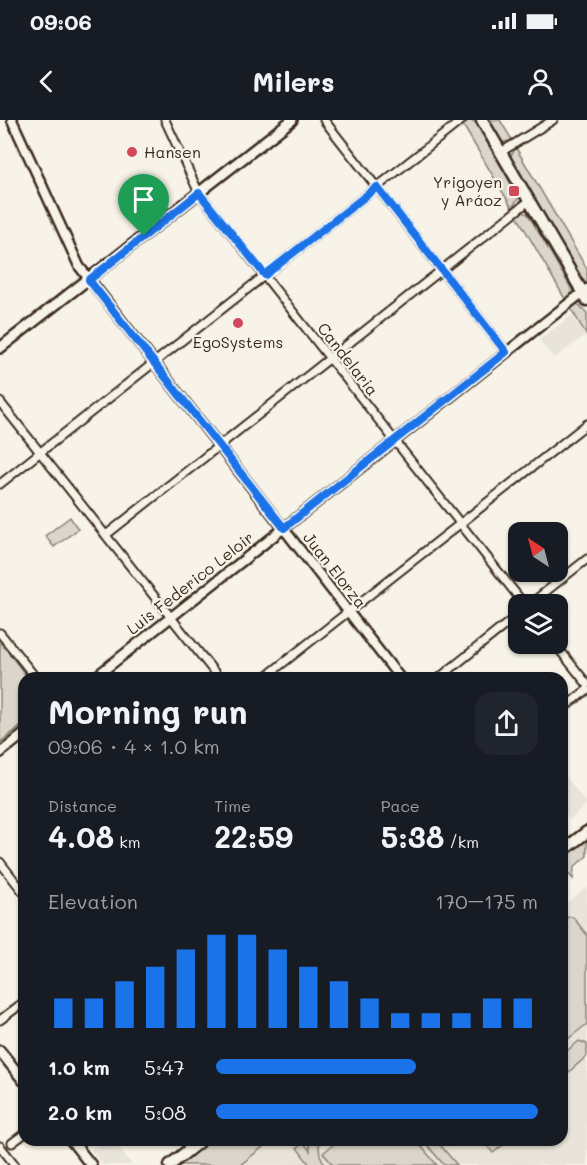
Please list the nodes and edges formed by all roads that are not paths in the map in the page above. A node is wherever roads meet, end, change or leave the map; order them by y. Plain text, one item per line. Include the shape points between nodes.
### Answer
1 (12, 120) edge
2 (165, 120) edge
3 (292, 120) edge
4 (324, 120) edge
5 (462, 120) edge
6 (482, 120) edge
7 (553, 120) edge
8 (501, 152) junction
9 (377, 187) junction
10 (199, 193) junction
11 (529, 201) junction
12 (442, 270) junction
13 (265, 275) junction
14 (89, 280) junction
15 (585, 294) edge
16 (0, 348) edge
17 (506, 352) junction
18 (330, 358) junction
19 (154, 363) junction
20 (0, 402) edge
21 (587, 424) edge
22 (395, 440) junction
23 (219, 446) junction
24 (40, 452) junction
25 (0, 484) edge
26 (460, 524) junction
27 (284, 528) junction
28 (106, 535) junction
29 (587, 559) edge
30 (516, 594) edge
31 (543, 594) edge
32 (348, 612) junction
33 (171, 618) junction
34 (508, 623) edge
35 (0, 633) edge
36 (563, 654) edge
37 (31, 672) edge
38 (102, 672) edge
39 (214, 672) edge
40 (272, 672) edge
41 (395, 672) edge
42 (446, 672) edge
43 (587, 684) edge
44 (587, 690) edge
45 (568, 704) edge
46 (18, 739) edge
47 (0, 753) edge
48 (587, 832) edge
49 (568, 846) edge
50 (0, 862) edge
51 (18, 884) edge
52 (18, 1006) edge
53 (0, 1020) edge
54 (0, 1051) edge
55 (18, 1074) edge
56 (18, 1138) edge
57 (12, 1143) dead end
58 (0, 1146) edge
59 (76, 1146) edge
60 (194, 1146) edge
61 (15, 1165) edge
62 (91, 1165) edge
63 (170, 1165) edge

1 - 14 street, Juan Elorza
2 - 10 street, Candelaria
3 - 10 main road
4 - 9 street
5 - 9 street
6 - 8 main road
7 - 8 street
8 - 11 main road
9 - 12 street
9 - 13 street
10 - 13 street, Candelaria
10 - 14 main road
11 - 12 street
11 - 15 main road
12 - 17 street
12 - 18 street
13 - 18 street, Candelaria
13 - 19 street
14 - 16 main road
14 - 19 street, Juan Elorza
15 - 17 street, Luis Federico Leloir
17 - 22 street, Luis Federico Leloir
18 - 22 street, Candelaria
18 - 23 street
19 - 23 street, Juan Elorza
19 - 24 street
20 - 24 street
21 - 26 street
22 - 26 street, Candelaria
22 - 27 street, Luis Federico Leloir
23 - 27 street, Juan Elorza
23 - 28 street
24 - 25 street
24 - 28 street
26 - 30 street, Candelaria
26 - 32 street
27 - 32 street, Juan Elorza
27 - 33 street, Luis Federico Leloir
28 - 33 street
29 - 31 street
32 - 40 street
32 - 41 street, Juan Elorza
33 - 38 street, Luis Federico Leloir
33 - 39 street
34 - 42 street
35 - 37 street
36 - 43 street
44 - 45 street
46 - 47 street
48 - 49 main road
50 - 51 street
52 - 53 street
54 - 55 main road
56 - 57 street
58 - 61 street
59 - 62 main road
60 - 63 main road

